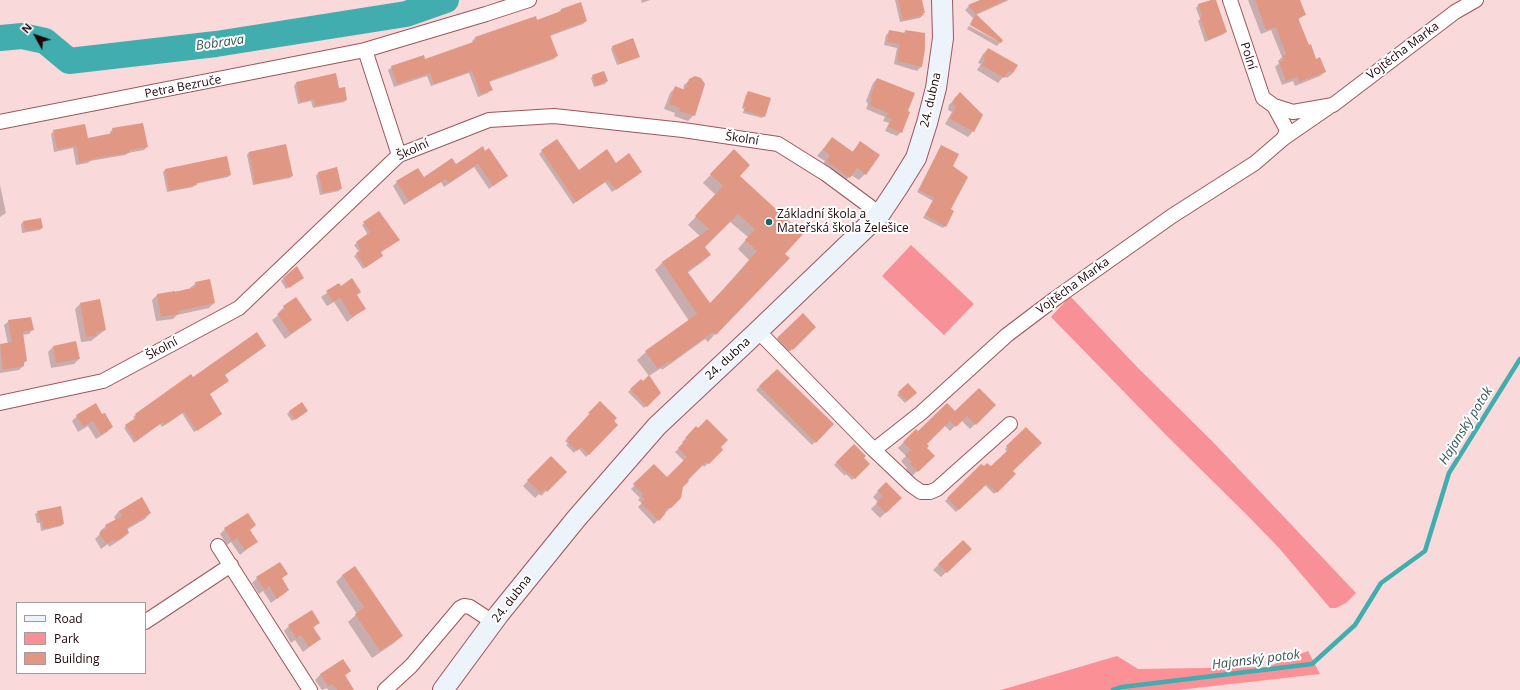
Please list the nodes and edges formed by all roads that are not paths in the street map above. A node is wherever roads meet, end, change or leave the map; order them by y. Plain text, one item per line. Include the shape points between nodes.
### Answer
1 (529, 0) edge
2 (942, 0) edge
3 (1230, 0) edge
4 (1476, 0) edge
5 (365, 50) junction
6 (1333, 105) junction
7 (1274, 106) junction
8 (0, 122) edge
9 (1284, 138) junction
10 (399, 155) junction
11 (880, 214) junction
12 (758, 331) junction
13 (0, 403) edge
14 (1010, 424) dead end
15 (874, 450) junction
16 (218, 546) dead end
17 (231, 565) junction
18 (146, 621) edge
19 (493, 622) junction
20 (310, 690) edge
21 (384, 690) edge
22 (443, 690) edge

1 - 5 street, Petra Bezruče
2 - 11 main road, 24. dubna via 941,52 936,88 927,122 916,158
3 - 7 street, Polní via 1263,98
4 - 6 street, Vojtěcha Marka via 1454,12
5 - 8 street, Petra Bezruče
5 - 10 street
6 - 7 street, Vojtěcha Marka via 1293,112
6 - 9 street, Vojtěcha Marka
7 - 9 street via 1287,130
9 - 15 street, Vojtěcha Marka via 1255,163 1172,216 1007,335 921,413
10 - 11 street, Školní via 489,120 554,116 683,130 778,144 826,174
10 - 13 street, Školní via 239,308 103,381
11 - 12 main road, 24. dubna
12 - 15 street
12 - 19 main road, 24. dubna via 657,426 576,519
14 - 15 street via 937,489 930,492 921,492 911,485
16 - 17 street
17 - 18 street
17 - 20 street
19 - 21 street via 470,607 460,608 411,666
19 - 22 main road, 24. dubna

